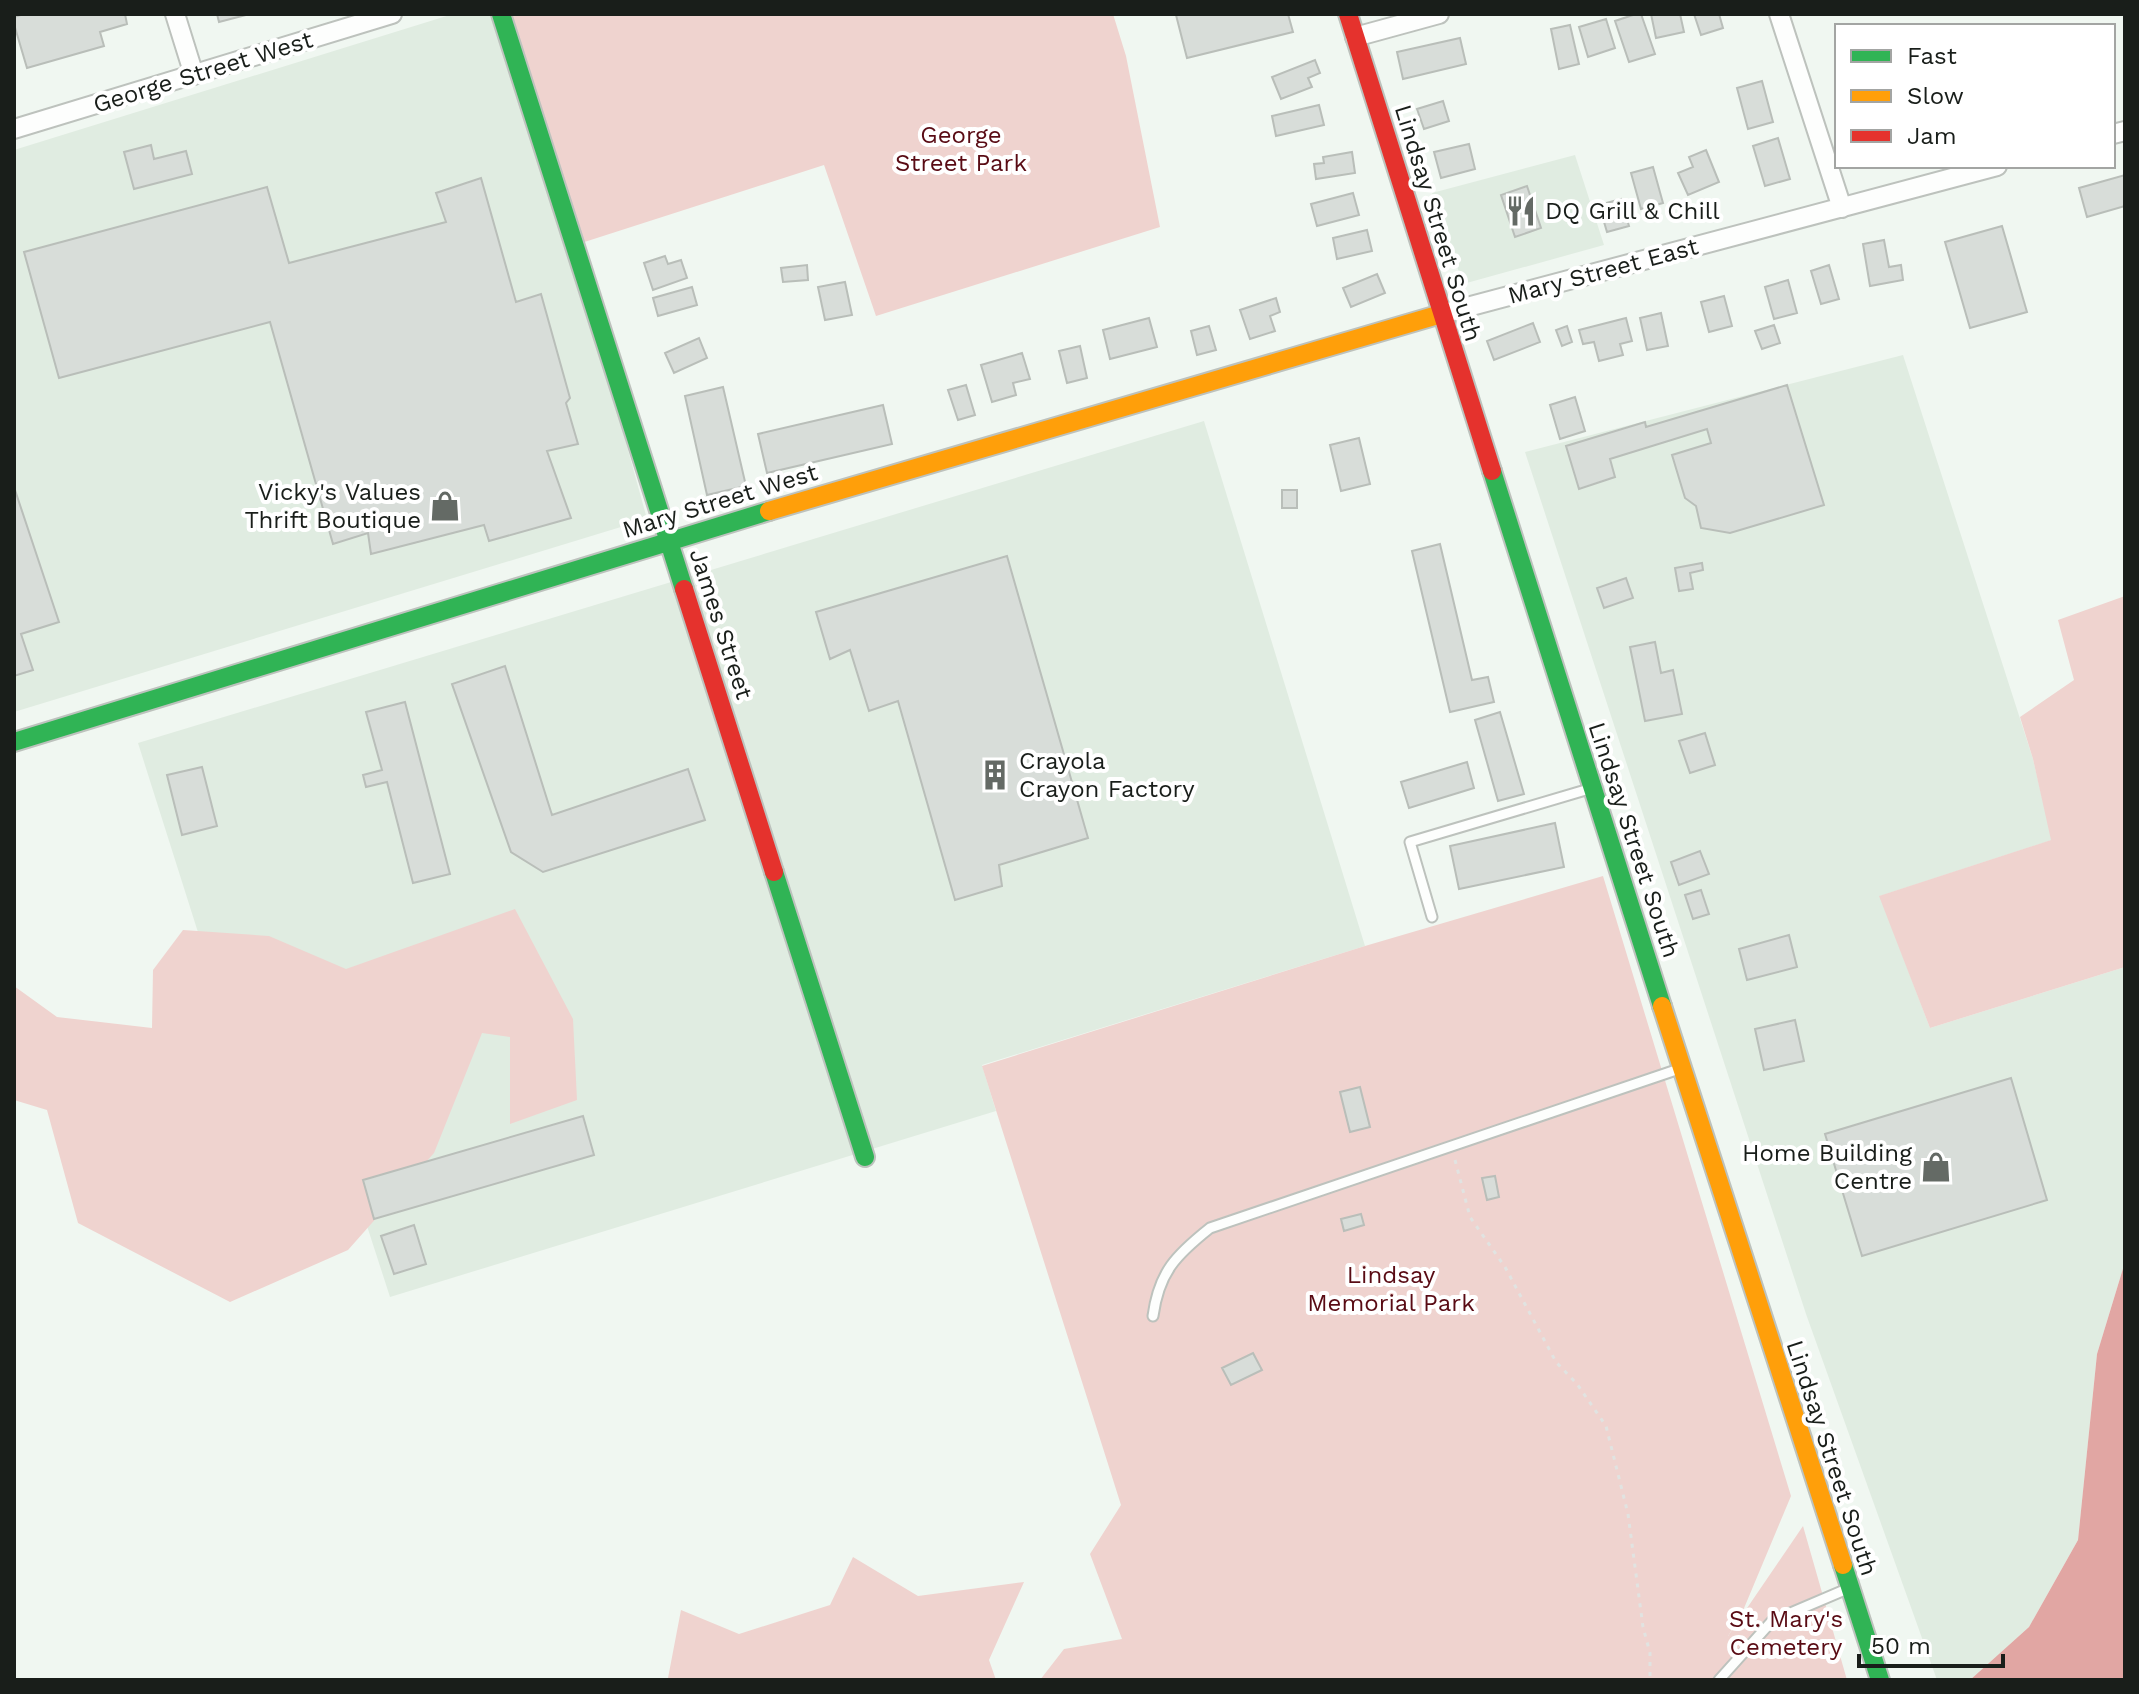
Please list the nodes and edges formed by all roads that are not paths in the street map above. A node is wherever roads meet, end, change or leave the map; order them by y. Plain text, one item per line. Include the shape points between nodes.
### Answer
1 (175, 14) edge
2 (392, 14) edge
3 (501, 14) edge
4 (1348, 14) edge
5 (1439, 14) edge
6 (1779, 14) edge
7 (1355, 37) junction
8 (194, 75) junction
9 (14, 129) edge
10 (1990, 168) edge
11 (1842, 208) junction
12 (1441, 314) junction
13 (668, 541) junction
14 (14, 742) edge
15 (1592, 788) junction
16 (1432, 917) dead end
17 (1682, 1067) junction
18 (865, 1157) dead end
19 (1153, 1316) dead end
20 (1848, 1589) junction
21 (1879, 1678) edge
22 (1719, 1680) edge

1 - 8 street
2 - 8 street, George Street West
3 - 13 street, James Street
4 - 7 street, Lindsay Street South
5 - 7 street
6 - 11 street
7 - 12 street, Lindsay Street South
8 - 9 street, George Street West
10 - 11 street, Mary Street East
11 - 12 street, Mary Street East
12 - 13 street, Mary Street West
12 - 15 street, Lindsay Street South
13 - 14 street, Mary Street West
13 - 18 street, James Street
15 - 16 lane via 1410,842
15 - 17 street, Lindsay Street South
17 - 19 lane via 1210,1228 1180,1251 1165,1273
17 - 20 street, Lindsay Street South
20 - 21 street, Lindsay Street South
20 - 22 lane via 1772,1621

